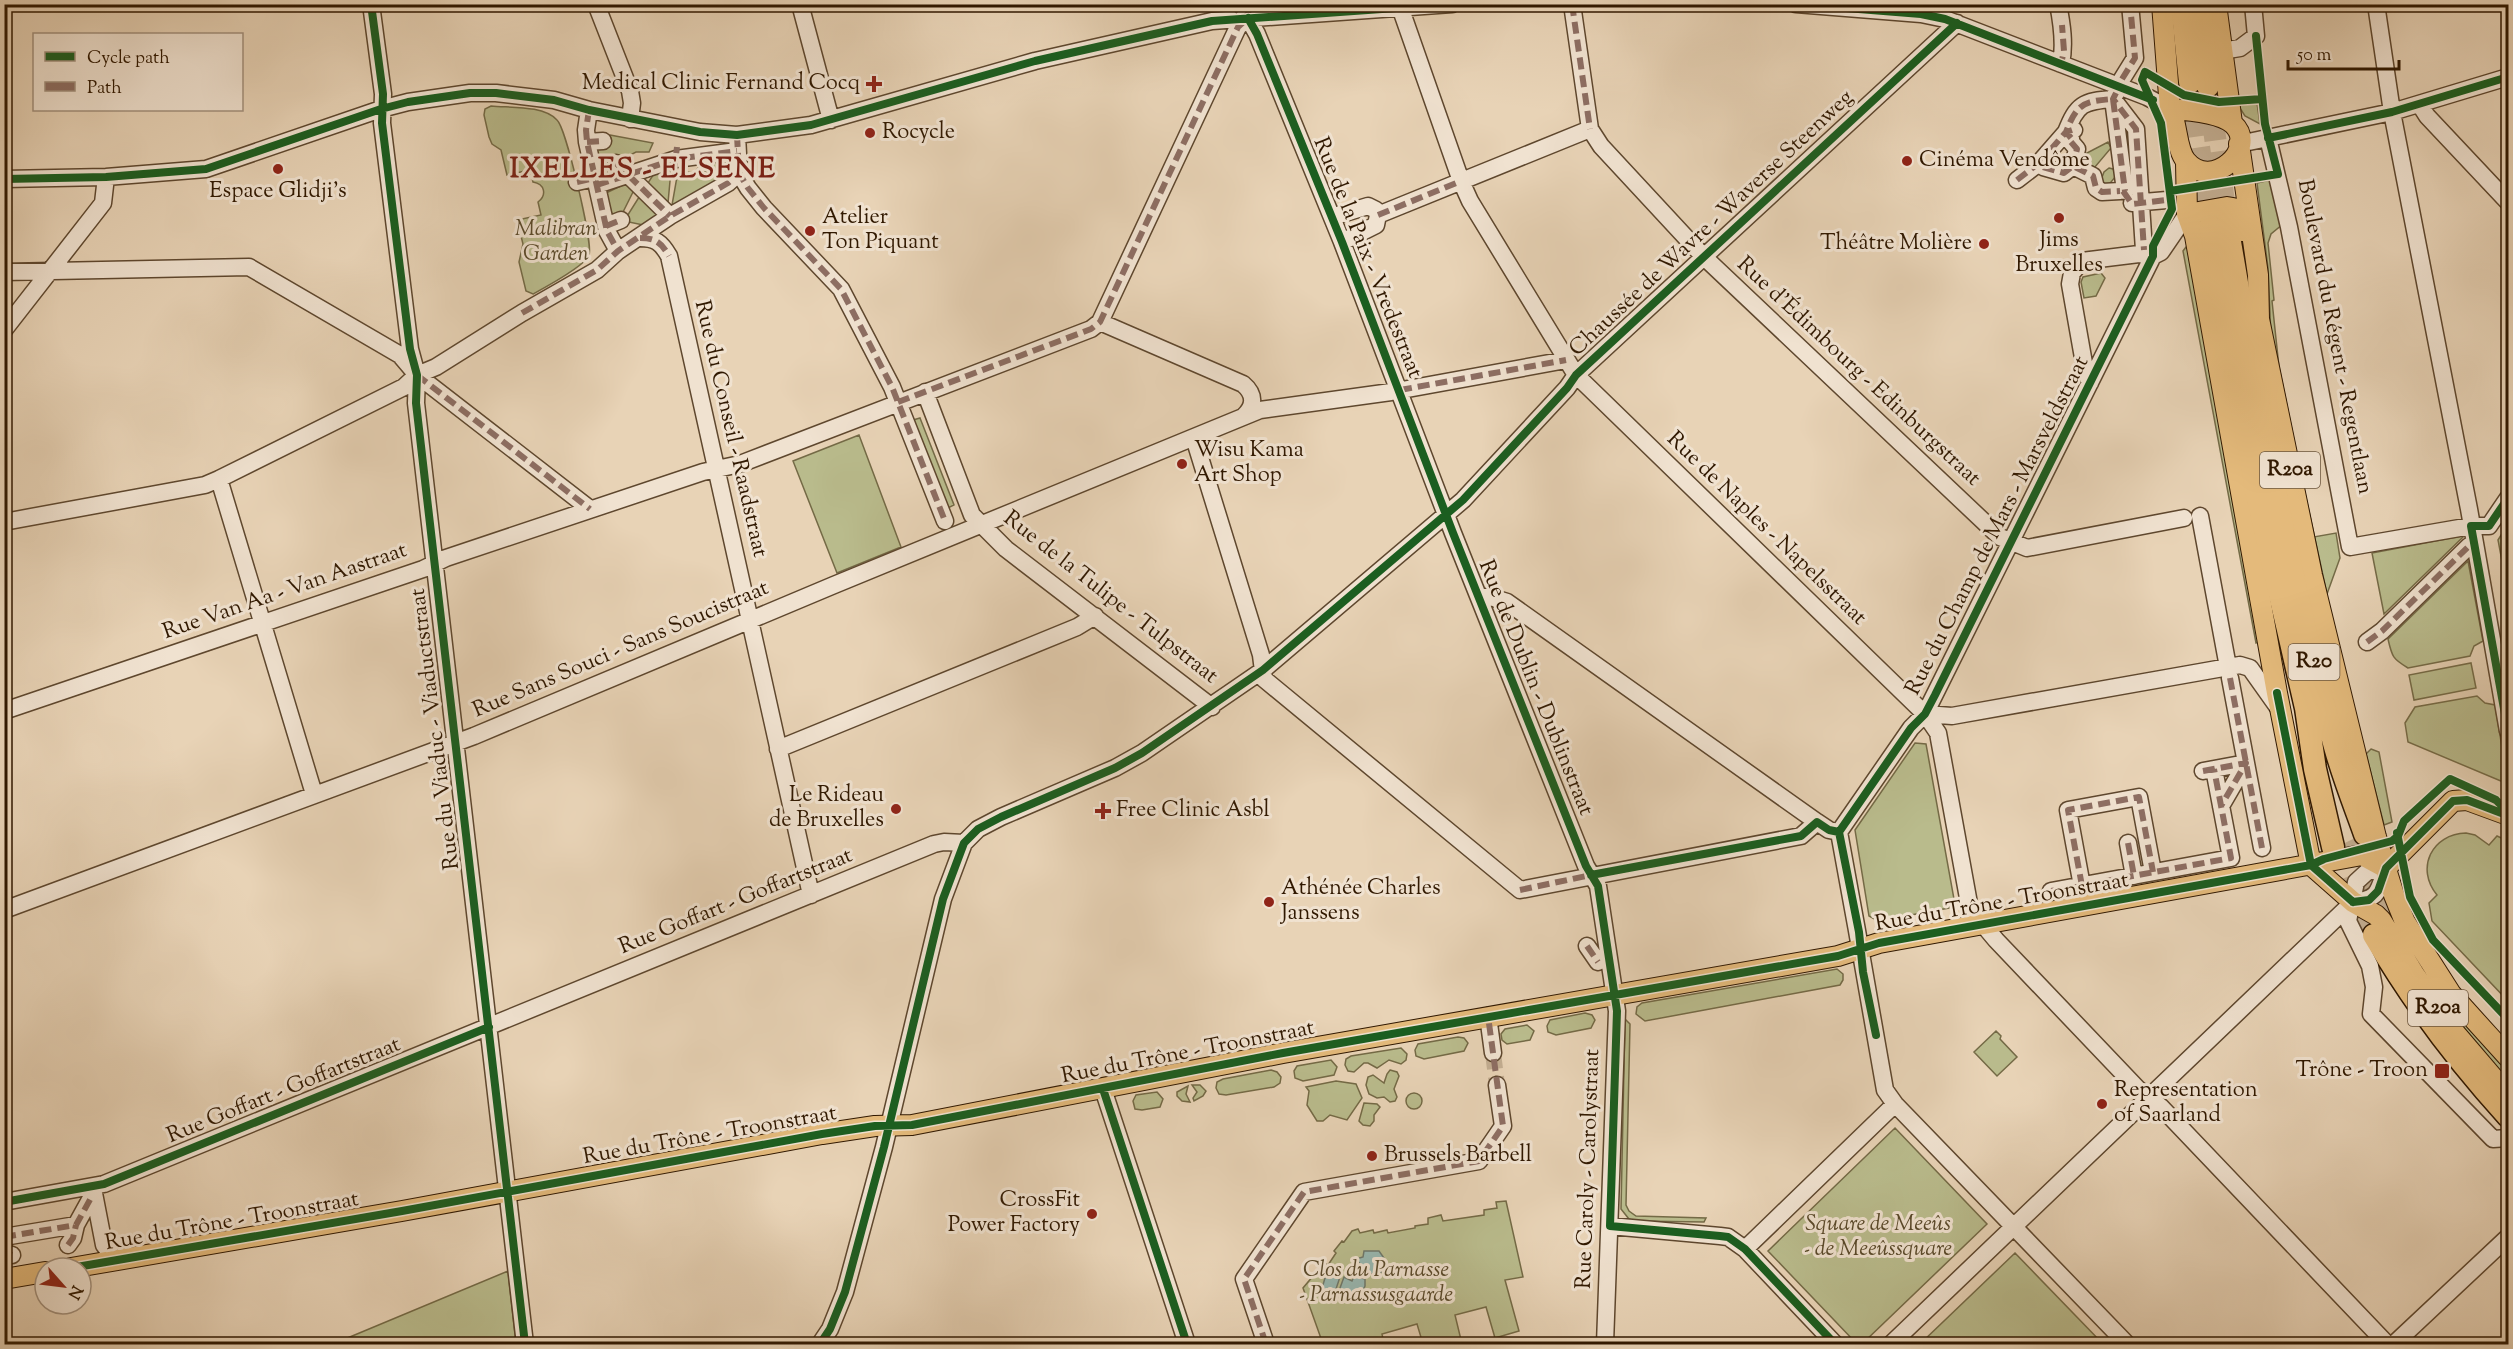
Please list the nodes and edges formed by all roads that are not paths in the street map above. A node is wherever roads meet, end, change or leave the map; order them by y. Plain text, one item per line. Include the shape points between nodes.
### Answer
1 (371, 4) edge
2 (596, 4) edge
3 (800, 4) edge
4 (1229, 4) edge
5 (1452, 4) edge
6 (1572, 4) edge
7 (1796, 4) edge
8 (2058, 4) edge
9 (2130, 4) edge
10 (2162, 4) edge
11 (2182, 4) edge
12 (2200, 4) edge
13 (2216, 4) edge
14 (2253, 4) edge
15 (2376, 4) edge
16 (1400, 6) edge
17 (1248, 11) edge
18 (1957, 23) junction
19 (2222, 51) junction
20 (2061, 64) junction
21 (2508, 77) edge
22 (2101, 95) junction
23 (2420, 105) junction
24 (381, 109) junction
25 (588, 110) junction
26 (2392, 112) junction
27 (2177, 114) junction
28 (630, 119) junction
29 (831, 120) junction
30 (2232, 123) junction
31 (1590, 129) junction
32 (2070, 136) junction
33 (2276, 136) junction
34 (737, 143) junction
35 (2239, 144) junction
36 (2186, 162) junction
37 (2041, 165) junction
38 (2073, 166) junction
39 (621, 169) junction
40 (106, 177) junction
41 (4, 179) edge
42 (731, 179) junction
43 (2016, 180) dead end
44 (596, 181) junction
45 (1461, 181) junction
46 (577, 182) dead end
47 (2123, 191) junction
48 (2167, 200) dead end
49 (2508, 202) edge
50 (2143, 204) junction
51 (670, 210) junction
52 (2187, 214) junction
53 (1378, 215) junction
54 (1332, 217) junction
55 (2218, 225) tunnel mouth
56 (640, 238) junction
57 (1342, 242) junction
58 (618, 251) junction
59 (2146, 253) junction
60 (1703, 256) junction
61 (51, 270) junction
62 (4, 272) edge
63 (2259, 319) junction
64 (1100, 322) junction
65 (4, 330) edge
66 (1566, 360) junction
67 (417, 375) junction
68 (1576, 375) junction
69 (2090, 383) junction
70 (1400, 390) junction
71 (925, 392) junction
72 (898, 402) junction
73 (2278, 415) junction
74 (1244, 416) junction
75 (2228, 428) junction
76 (1194, 438) junction
77 (716, 470) junction
78 (219, 479) junction
79 (2266, 491) junction
80 (2508, 498) edge
81 (590, 509) junction
82 (1446, 514) junction
83 (945, 521) dead end
84 (4, 522) edge
85 (982, 525) junction
86 (2471, 526) junction
87 (2010, 542) junction
88 (2475, 545) junction
89 (435, 564) junction
90 (2254, 566) junction
91 (2312, 575) junction
92 (1480, 597) junction
93 (1095, 616) junction
94 (748, 621) junction
95 (263, 622) junction
96 (2367, 642) dead end
97 (1263, 670) junction
98 (2229, 672) junction
99 (2279, 703) junction
100 (1212, 707) junction
101 (4, 711) edge
102 (1925, 714) junction
103 (2508, 731) edge
104 (456, 742) junction
105 (778, 749) junction
106 (2246, 763) junction
107 (314, 794) junction
108 (2221, 806) junction
109 (2508, 815) edge
110 (1817, 822) junction
111 (1839, 832) junction
112 (964, 843) junction
113 (2128, 843) dead end
114 (2262, 848) dead end
115 (2311, 865) junction
116 (2386, 868) junction
117 (2153, 872) junction
118 (1591, 875) junction
119 (2134, 876) junction
120 (2082, 885) junction
121 (2051, 891) dead end
122 (810, 895) junction
123 (2353, 902) junction
124 (4, 910) edge
125 (1983, 925) junction
126 (2374, 935) tunnel mouth
127 (1587, 946) dead end
128 (1860, 949) junction
129 (1598, 962) dead end
130 (1614, 995) junction
131 (1488, 1016) junction
132 (489, 1027) junction
133 (1493, 1053) tunnel mouth
134 (2508, 1057) edge
135 (1497, 1085) tunnel mouth
136 (1103, 1089) junction
137 (2508, 1095) edge
138 (2150, 1098) junction
139 (1895, 1104) junction
140 (2508, 1116) edge
141 (889, 1126) junction
142 (2508, 1138) edge
143 (509, 1190) junction
144 (92, 1192) junction
145 (4, 1202) edge
146 (76, 1225) junction
147 (1610, 1226) junction
148 (2013, 1227) junction
149 (4, 1237) edge
150 (2508, 1237) edge
151 (68, 1245) dead end
152 (1745, 1249) junction
153 (116, 1260) junction
154 (93, 1264) edge
155 (33, 1274) edge
156 (4, 1279) edge
157 (525, 1344) edge
158 (820, 1344) edge
159 (1187, 1344) edge
160 (1266, 1344) edge
161 (1605, 1344) edge
162 (1835, 1344) edge
163 (1891, 1344) edge
164 (2127, 1344) edge
165 (2387, 1344) edge
166 (2394, 1344) edge

1 - 24 street, Rue du Viaduc - Viaductstraat
2 - 28 street via 630,91
3 - 29 street
4 - 17 street
5 - 16 street
6 - 31 street
7 - 18 street via 1921,14
8 - 20 street via 2064,51
9 - 22 street via 2135,58
10 - 27 main road
11 - 12 highway via 2199,84
13 - 19 main road
14 - 19 street via 2256,36 2240,48
15 - 26 street
16 - 17 street
16 - 45 street, Rue de Naples - Napelsstraat
17 - 29 street via 1087,48
17 - 54 street, Rue de la Paix - Vredestraat
17 - 64 street
18 - 20 street
18 - 60 street, Chaussée de Wavre - Waverse Steenweg
19 - 30 main road
20 - 27 street via 2147,97
21 - 23 street
22 - 32 street via 2074,110
22 - 47 street
22 - 50 street via 2136,129
23 - 26 street
23 - 49 street
24 - 25 street via 470,93 496,93 554,100
24 - 40 street via 206,169
24 - 67 street, Rue du Viaduc - Viaductstraat via 410,349
25 - 28 street
25 - 44 street via 586,130 595,142
26 - 33 street
26 - 86 street
27 - 30 main road via 2221,117
27 - 36 main road via 2180,151
28 - 34 street
29 - 34 street
30 - 35 main road
31 - 45 street
31 - 60 street, Rue d'Édimbourg - Edinburgstraat via 1601,146
32 - 37 street
32 - 38 street via 2077,149
33 - 35 street
33 - 86 street, Boulevard du Régent - Regentlaan via 2289,227 2349,547
34 - 39 street via 701,157
34 - 42 street
35 - 36 main road via 2233,161 2219,170 2201,170
35 - 63 main road, R20a via 2258,275
36 - 52 main road
37 - 38 street via 2064,173
37 - 43 street
38 - 47 street via 2093,176 2102,192
39 - 44 street
39 - 51 street via 639,189
40 - 41 street
40 - 61 street via 103,203
42 - 51 street
42 - 72 street via 841,289
44 - 46 street
44 - 58 street via 614,223
45 - 53 street
45 - 66 street, Rue de Naples - Napelsstraat
47 - 50 street via 2132,204
48 - 50 street
50 - 59 street
51 - 56 street
52 - 59 street, Rue du Champ de Mars - Marsveldstraat via 2161,252
52 - 63 main road via 2227,207 2236,210
52 - 75 main road via 2195,236
53 - 54 street via 1368,206
53 - 57 street via 1376,225
54 - 57 street, Rue de la Paix - Vredestraat
55 - 79 highway, R20
56 - 58 street
56 - 77 street, Rue du Conseil - Raadstraat via 652,238 663,244 669,256
57 - 70 street, Rue de la Paix - Vredestraat
58 - 67 street via 597,270
59 - 69 street, Rue du Champ de Mars - Marsveldstraat
59 - 69 street via 2082,261 2072,273 2070,284
60 - 68 street, Chaussée de Wavre - Waverse Steenweg
60 - 87 street, Rue d'Édimbourg - Edinburgstraat via 2000,537
61 - 62 street
61 - 65 street
61 - 67 street via 249,267 400,355
63 - 73 main road, R20a
64 - 71 street, Rue Van Aa - Van Aastraat via 1091,329
64 - 74 street via 1247,387 1253,403
66 - 68 street, Rue de Naples - Napelsstraat
66 - 70 street, Rue Sans Souci - Sans Soucistraat
67 - 78 street via 404,387
67 - 81 street
67 - 89 street, Rue du Viaduc - Viaductstraat via 416,403
68 - 82 street, Chaussée de Wavre - Waverse Steenweg
68 - 102 street, Rue de Naples - Napelsstraat
69 - 87 street, Rue du Champ de Mars - Marsveldstraat
70 - 74 street, Rue Sans Souci - Sans Soucistraat via 1260,410
70 - 82 street, Rue de la Paix - Vredestraat
71 - 72 street, Rue Van Aa - Van Aastraat
71 - 85 street, Rue de la Tulipe - Tulpstraat via 972,515
72 - 77 street, Rue Van Aa - Van Aastraat
72 - 83 street
73 - 79 main road
73 - 91 main road, R20a
74 - 76 street, Rue Sans Souci - Sans Soucistraat
75 - 79 main road
75 - 90 main road
76 - 85 street, Rue Sans Souci - Sans Soucistraat
76 - 97 street
77 - 81 street, Rue Van Aa - Van Aastraat
77 - 94 street, Rue du Conseil - Raadstraat
78 - 84 street via 205,485
78 - 95 street
79 - 79 highway, R20 via 2333,741 2350,840 2315,769
79 - 90 main road
79 - 91 main road
80 - 86 street via 2489,526
81 - 89 street, Rue Van Aa - Van Aastraat
82 - 92 street, Rue de Dublin - Dublinstraat
82 - 97 street, Chaussée de Wavre - Waverse Steenweg
85 - 93 street, Rue de la Tulipe - Tulpstraat via 1006,549
85 - 94 street, Rue Sans Souci - Sans Soucistraat
86 - 88 street
87 - 98 street via 2027,548 2192,517
87 - 102 street, Rue du Champ de Mars - Marsveldstraat
88 - 96 street via 2469,546
88 - 103 street
89 - 95 street, Rue Van Aa - Van Aastraat
89 - 104 street, Rue du Viaduc - Viaductstraat
90 - 99 main road
91 - 116 main road, R20a
92 - 110 street via 1507,602
92 - 118 street, Rue de Dublin - Dublinstraat
93 - 100 street, Rue de la Tulipe - Tulpstraat
93 - 105 street via 1077,627
94 - 104 street, Rue Sans Souci - Sans Soucistraat
94 - 105 street, Rue du Conseil - Raadstraat
95 - 101 street, Rue Van Aa - Van Aastraat
95 - 107 street
97 - 100 street, Chaussée de Wavre - Waverse Steenweg
97 - 118 street via 1264,679 1272,687 1520,890
98 - 99 street via 2240,665 2250,668
98 - 102 street via 1952,716
98 - 106 street
99 - 115 main road
100 - 112 street, Chaussée de Wavre - Waverse Steenweg via 1115,768 994,821 978,829
102 - 111 street, Rue du Champ de Mars - Marsveldstraat via 1911,728
102 - 125 street, Rue de Naples - Napelsstraat via 1938,733 1970,909
104 - 107 street, Rue Sans Souci - Sans Soucistraat
104 - 132 street, Rue du Viaduc - Viaductstraat
105 - 122 street, Rue du Conseil - Raadstraat
106 - 108 street
106 - 108 street via 2209,770
106 - 114 street
107 - 124 street, Rue Sans Souci - Sans Soucistraat
108 - 117 street via 2231,858
109 - 116 main road via 2467,800 2453,801
110 - 111 street
110 - 118 street via 1801,836
111 - 128 street
112 - 122 street, Rue Goffart - Goffartstraat via 934,844
112 - 141 street, Chaussée de Wavre - Waverse Steenweg via 942,899
113 - 119 street
115 - 116 main road, Rue du Trône - Troonstraat via 2362,855
115 - 123 main road, R20a
115 - 125 main road, Rue du Trône - Troonstraat
116 - 123 street via 2378,891 2369,900
116 - 134 main road, R20a via 2400,913 2432,966 2451,994
117 - 119 street
117 - 120 street via 2139,797 2088,806 2068,810
118 - 130 street, Rue de Dublin - Dublinstraat via 1598,886
119 - 120 street
120 - 121 street
122 - 132 street, Rue Goffart - Goffartstraat
123 - 137 main road, R20a via 2381,920 2455,1033
123 - 138 street
123 - 142 street via 2348,921 2370,966 2374,987 2372,1014 2493,1139
125 - 128 main road, Rue du Trône - Troonstraat
125 - 138 street, Rue de Naples - Napelsstraat
126 - 140 highway via 2429,1021
127 - 129 street
128 - 130 main road, Rue du Trône - Troonstraat via 1839,956
128 - 139 street via 1885,1090
130 - 131 main road, Rue du Trône - Troonstraat
130 - 147 street, Rue Caroly - Carolystraat via 1617,1011
131 - 133 street
131 - 136 main road, Rue du Trône - Troonstraat
132 - 143 street, Rue du Viaduc - Viaductstraat
132 - 144 street, Rue Goffart - Goffartstraat
135 - 160 street via 1503,1126 1479,1161 1304,1192 1244,1279
136 - 141 main road, Rue du Trône - Troonstraat
136 - 159 street
138 - 148 street
138 - 165 street, Rue de Naples - Napelsstraat
139 - 148 street
139 - 152 street
141 - 143 main road, Rue du Trône - Troonstraat
141 - 158 street, Chaussée de Wavre - Waverse Steenweg via 840,1308
143 - 153 main road, Rue du Trône - Troonstraat
143 - 157 street, Rue du Viaduc - Viaductstraat
144 - 145 street, Rue Goffart - Goffartstraat
144 - 146 street
144 - 153 street via 104,1245
146 - 149 street
146 - 151 street
147 - 152 street via 1728,1237
147 - 161 street, Rue Caroly - Carolystraat
148 - 163 street
148 - 164 street
150 - 166 street
152 - 162 street
153 - 154 main road, Rue du Trône - Troonstraat
155 - 156 main road

